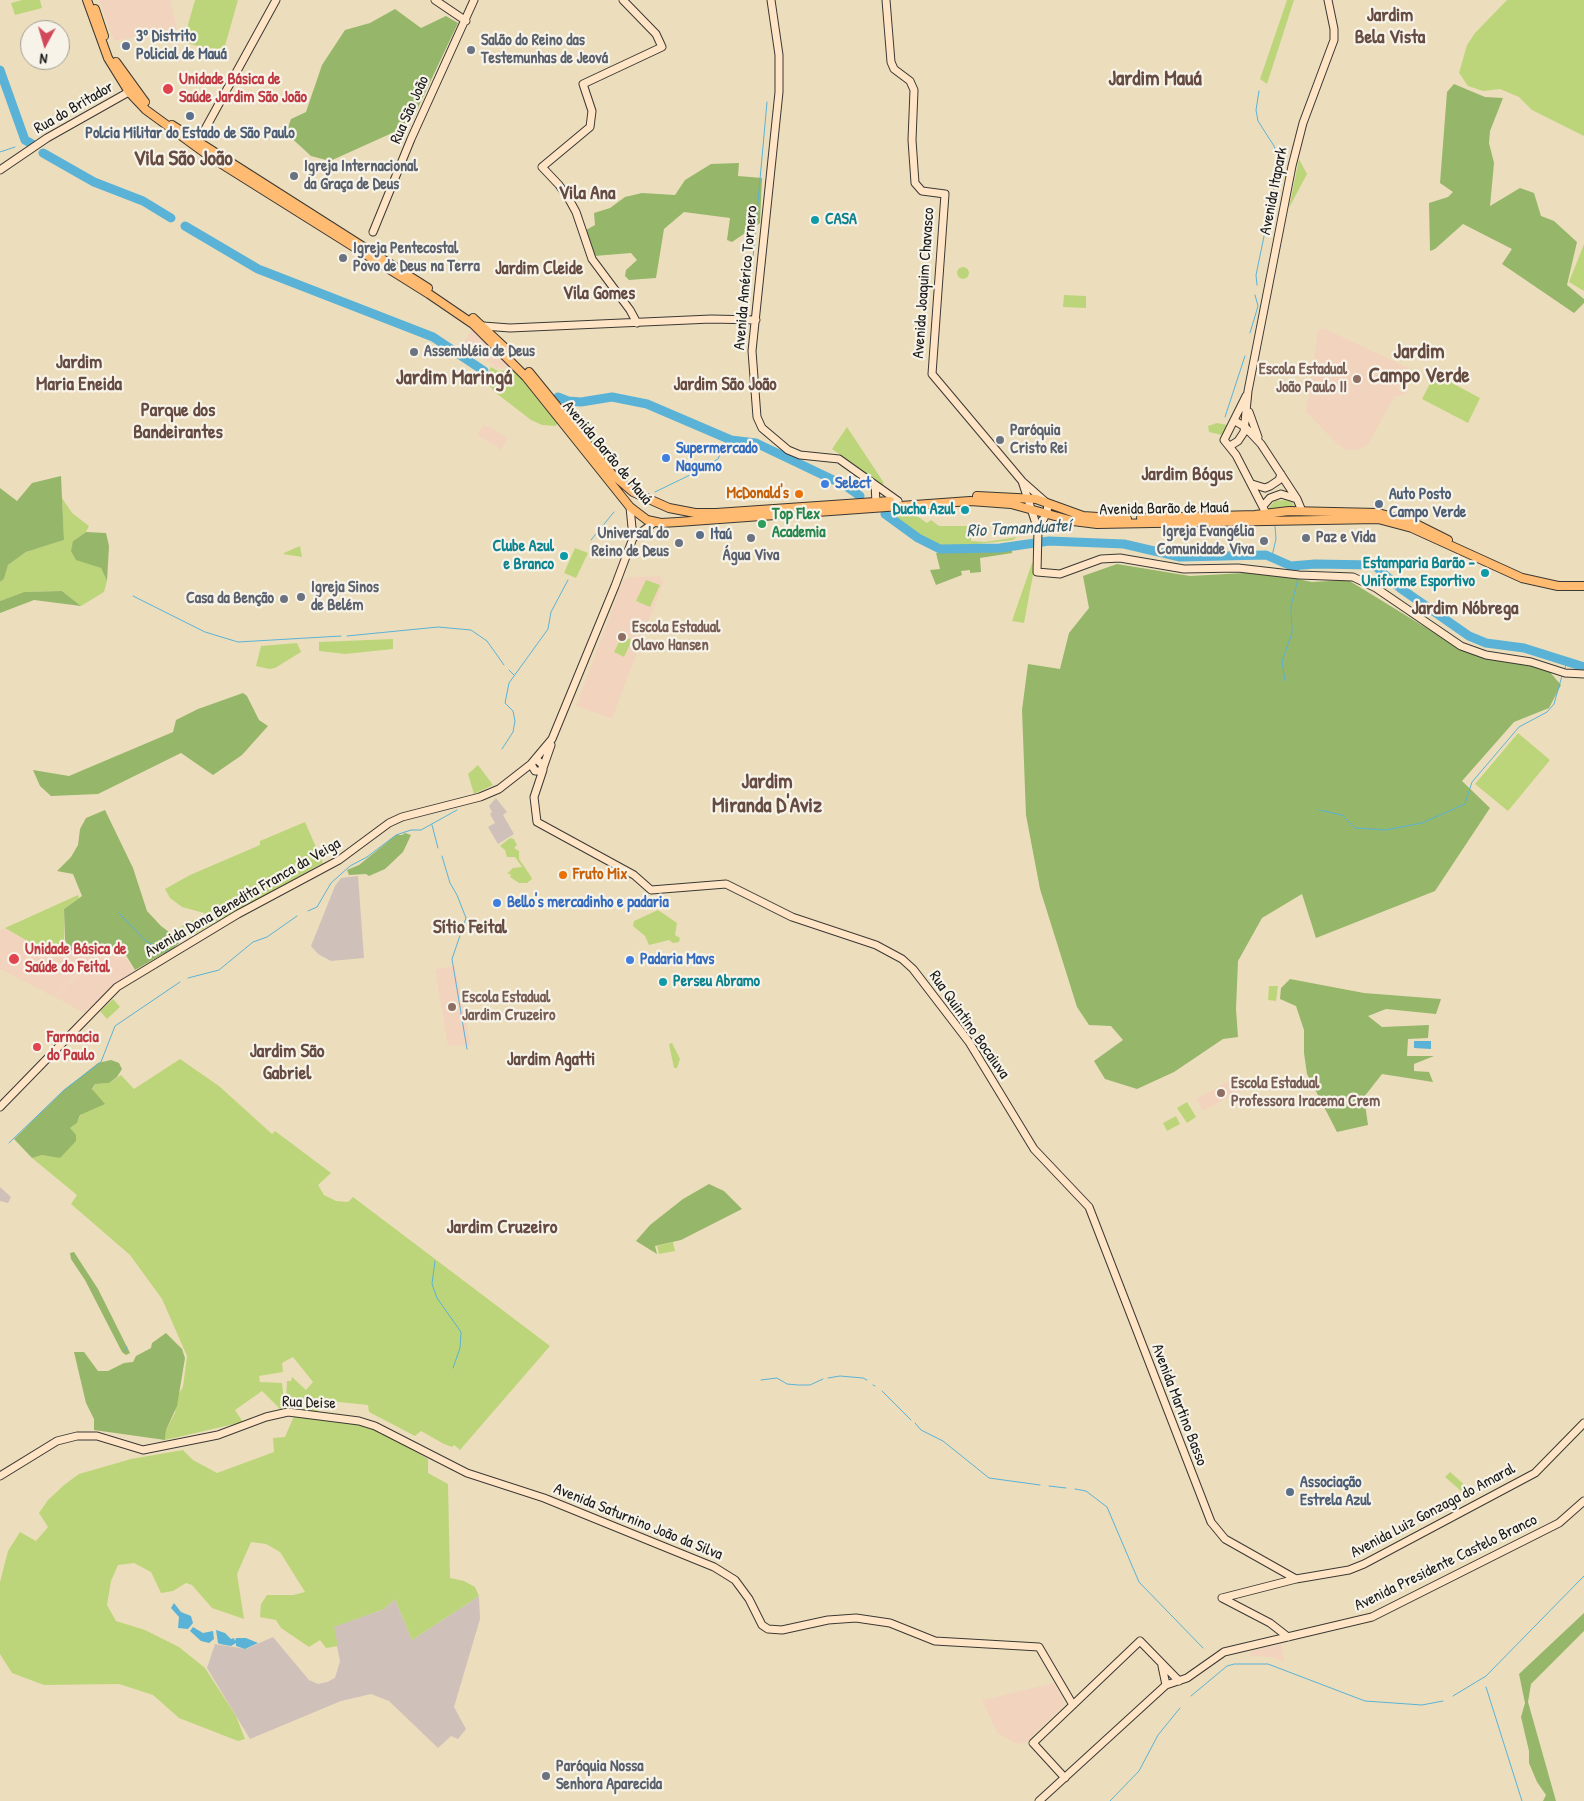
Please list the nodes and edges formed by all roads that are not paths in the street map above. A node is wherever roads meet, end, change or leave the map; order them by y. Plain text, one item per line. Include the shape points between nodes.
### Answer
1 (87, 0) edge
2 (92, 0) edge
3 (276, 0) edge
4 (435, 0) edge
5 (474, 0) edge
6 (623, 0) edge
7 (771, 0) edge
8 (886, 0) edge
9 (1328, 0) edge
10 (466, 21) junction
11 (132, 91) junction
12 (176, 134) junction
13 (198, 142) junction
14 (0, 170) edge
15 (373, 232) dead end
16 (756, 320) junction
17 (637, 323) junction
18 (483, 326) junction
19 (1248, 391) junction
20 (1248, 401) junction
21 (1235, 421) junction
22 (1245, 427) junction
23 (1260, 444) junction
24 (1230, 446) junction
25 (1281, 474) junction
26 (1022, 481) junction
27 (875, 484) junction
28 (1252, 484) junction
29 (643, 497) junction
30 (1028, 498) junction
31 (1297, 499) junction
32 (898, 501) junction
33 (1046, 501) junction
34 (876, 502) junction
35 (664, 506) junction
36 (1263, 506) junction
37 (630, 507) junction
38 (1030, 508) junction
39 (1302, 511) junction
40 (1047, 512) junction
41 (1268, 517) junction
42 (1283, 520) junction
43 (658, 522) junction
44 (1038, 530) junction
45 (633, 538) junction
46 (1584, 582) edge
47 (1584, 586) edge
48 (1584, 674) edge
49 (552, 739) junction
50 (534, 761) junction
51 (541, 770) junction
52 (0, 1107) edge
53 (1085, 1201) joint
54 (1584, 1422) edge
55 (467, 1473) joint
56 (1, 1474) edge
57 (1584, 1502) edge
58 (1296, 1579) junction
59 (1246, 1591) junction
60 (1233, 1604) junction
61 (1270, 1623) junction
62 (1288, 1637) junction
63 (1272, 1640) junction
64 (1162, 1666) junction
65 (1179, 1681) junction
66 (1166, 1684) junction
67 (1073, 1705) junction
68 (1065, 1778) junction
69 (1039, 1801) edge

1 - 11 main road, Avenida Barão de Mauá via 108,58
2 - 11 main road, Avenida Barão de Mauá via 107,45
3 - 13 street
4 - 10 street
5 - 10 street, Rua São João
6 - 17 street via 656,34 662,47 583,84 592,111 590,127 542,167 570,201 592,259
7 - 16 street, Avenida Américo Tornero via 779,55 779,92
8 - 26 street, Avenida Joaquim Chavasco via 891,62 894,69 910,81 915,96 914,183 922,191 945,194 932,374
9 - 19 street, Avenida Itapark via 1334,40 1303,123
10 - 15 street, Rua São João via 411,139
11 - 12 main road, Avenida Barão de Mauá via 155,118
11 - 13 main road, Avenida Barão de Mauá
11 - 14 street, Rua do Britador via 47,138
12 - 13 main road
12 - 37 main road, Avenida Barão de Mauá via 472,324 526,377
13 - 18 main road, Avenida Barão de Mauá via 451,302
16 - 17 street
16 - 27 street, Avenida Américo Tornero via 753,382 762,428 793,453 839,459
17 - 18 street via 510,328
18 - 29 main road, Avenida Barão de Mauá via 543,388 612,474
19 - 20 street, Avenida Itapark
19 - 21 street, Avenida Itapark
20 - 22 street, Avenida Itapark
20 - 23 street via 1252,425
21 - 22 street
21 - 24 street, Avenida Itapark via 1224,440
22 - 23 street
22 - 24 street via 1242,436
23 - 25 street
24 - 28 street
25 - 28 street via 1279,480 1265,488
25 - 31 street
26 - 30 street
26 - 33 street
27 - 32 street, Avenida Américo Tornero
27 - 34 street
28 - 36 street
29 - 35 main road, Avenida Barão de Mauá
29 - 37 main road via 631,499
30 - 32 main road, Avenida Barão de Mauá
30 - 33 main road, Avenida Barão de Mauá
30 - 38 street
31 - 36 street via 1281,494 1270,498
31 - 39 street
32 - 34 main road, Avenida Barão de Mauá
33 - 40 street
33 - 41 main road, Avenida Barão de Mauá via 1072,513 1100,518
34 - 35 main road, Avenida Barão de Mauá via 716,513 695,513
35 - 43 main road via 668,515
36 - 41 street
37 - 43 main road, Avenida Barão de Mauá via 641,517
37 - 45 street
38 - 40 main road, Avenida Barão de Mauá
38 - 43 main road, Avenida Barão de Mauá via 999,502 955,502
38 - 44 street
39 - 41 main road, Avenida Barão de Mauá
39 - 42 main road via 1297,518
39 - 46 main road, Avenida Barão de Mauá via 1378,513 1397,517 1535,578
40 - 41 main road, Avenida Barão de Mauá via 1073,521 1097,524
40 - 44 street
41 - 42 main road, Avenida Barão de Mauá
42 - 47 main road, Avenida Barão de Mauá via 1392,522 1522,578 1551,585
43 - 45 street
44 - 48 street via 1037,572 1060,574 1101,559 1120,558 1184,569 1244,569 1353,577 1376,588 1461,646 1565,673
45 - 49 street
49 - 50 street, Avenida Dona Benedita Franca da Veiga
49 - 51 street
50 - 51 street via 542,763
50 - 52 street, Avenida Dona Benedita Franca da Veiga via 499,789 480,797 389,822 339,860 238,914 117,987
51 - 53 street, Rua Quintino Bocaiuva via 534,797 536,822 634,875 651,890 726,884 792,917 876,945 902,959 969,1042 1034,1149
53 - 58 street, Avenida Martino Basso via 1211,1522 1225,1539
54 - 58 street, Avenida Luiz Gonzaga do Amaral via 1535,1473 1494,1496 1364,1564 1349,1570
55 - 56 street, Rua Deise via 375,1426 301,1413 278,1414 218,1435 143,1450 97,1436 77,1436 57,1442
55 - 67 street, Avenida Saturnino João da Silva via 544,1498 714,1567 735,1580 762,1625 768,1629 782,1630 856,1618 890,1623 935,1641 1039,1647
57 - 62 street, Avenida Presidente Castelo Branco via 1559,1523 1384,1612 1352,1624
58 - 59 street, Avenida Luiz Gonzaga do Amaral
59 - 60 street
59 - 60 street, Avenida Luiz Gonzaga do Amaral via 1222,1598
60 - 61 street
61 - 62 street
61 - 63 street
62 - 63 street, Avenida Presidente Castelo Branco
63 - 65 street, Avenida Presidente Castelo Branco via 1224,1652
64 - 65 street
64 - 66 street
64 - 67 street via 1140,1641
65 - 66 street, Avenida Presidente Castelo Branco
66 - 68 street, Avenida Presidente Castelo Branco
67 - 68 street via 1033,1743
68 - 69 street, Avenida Presidente Castelo Branco

